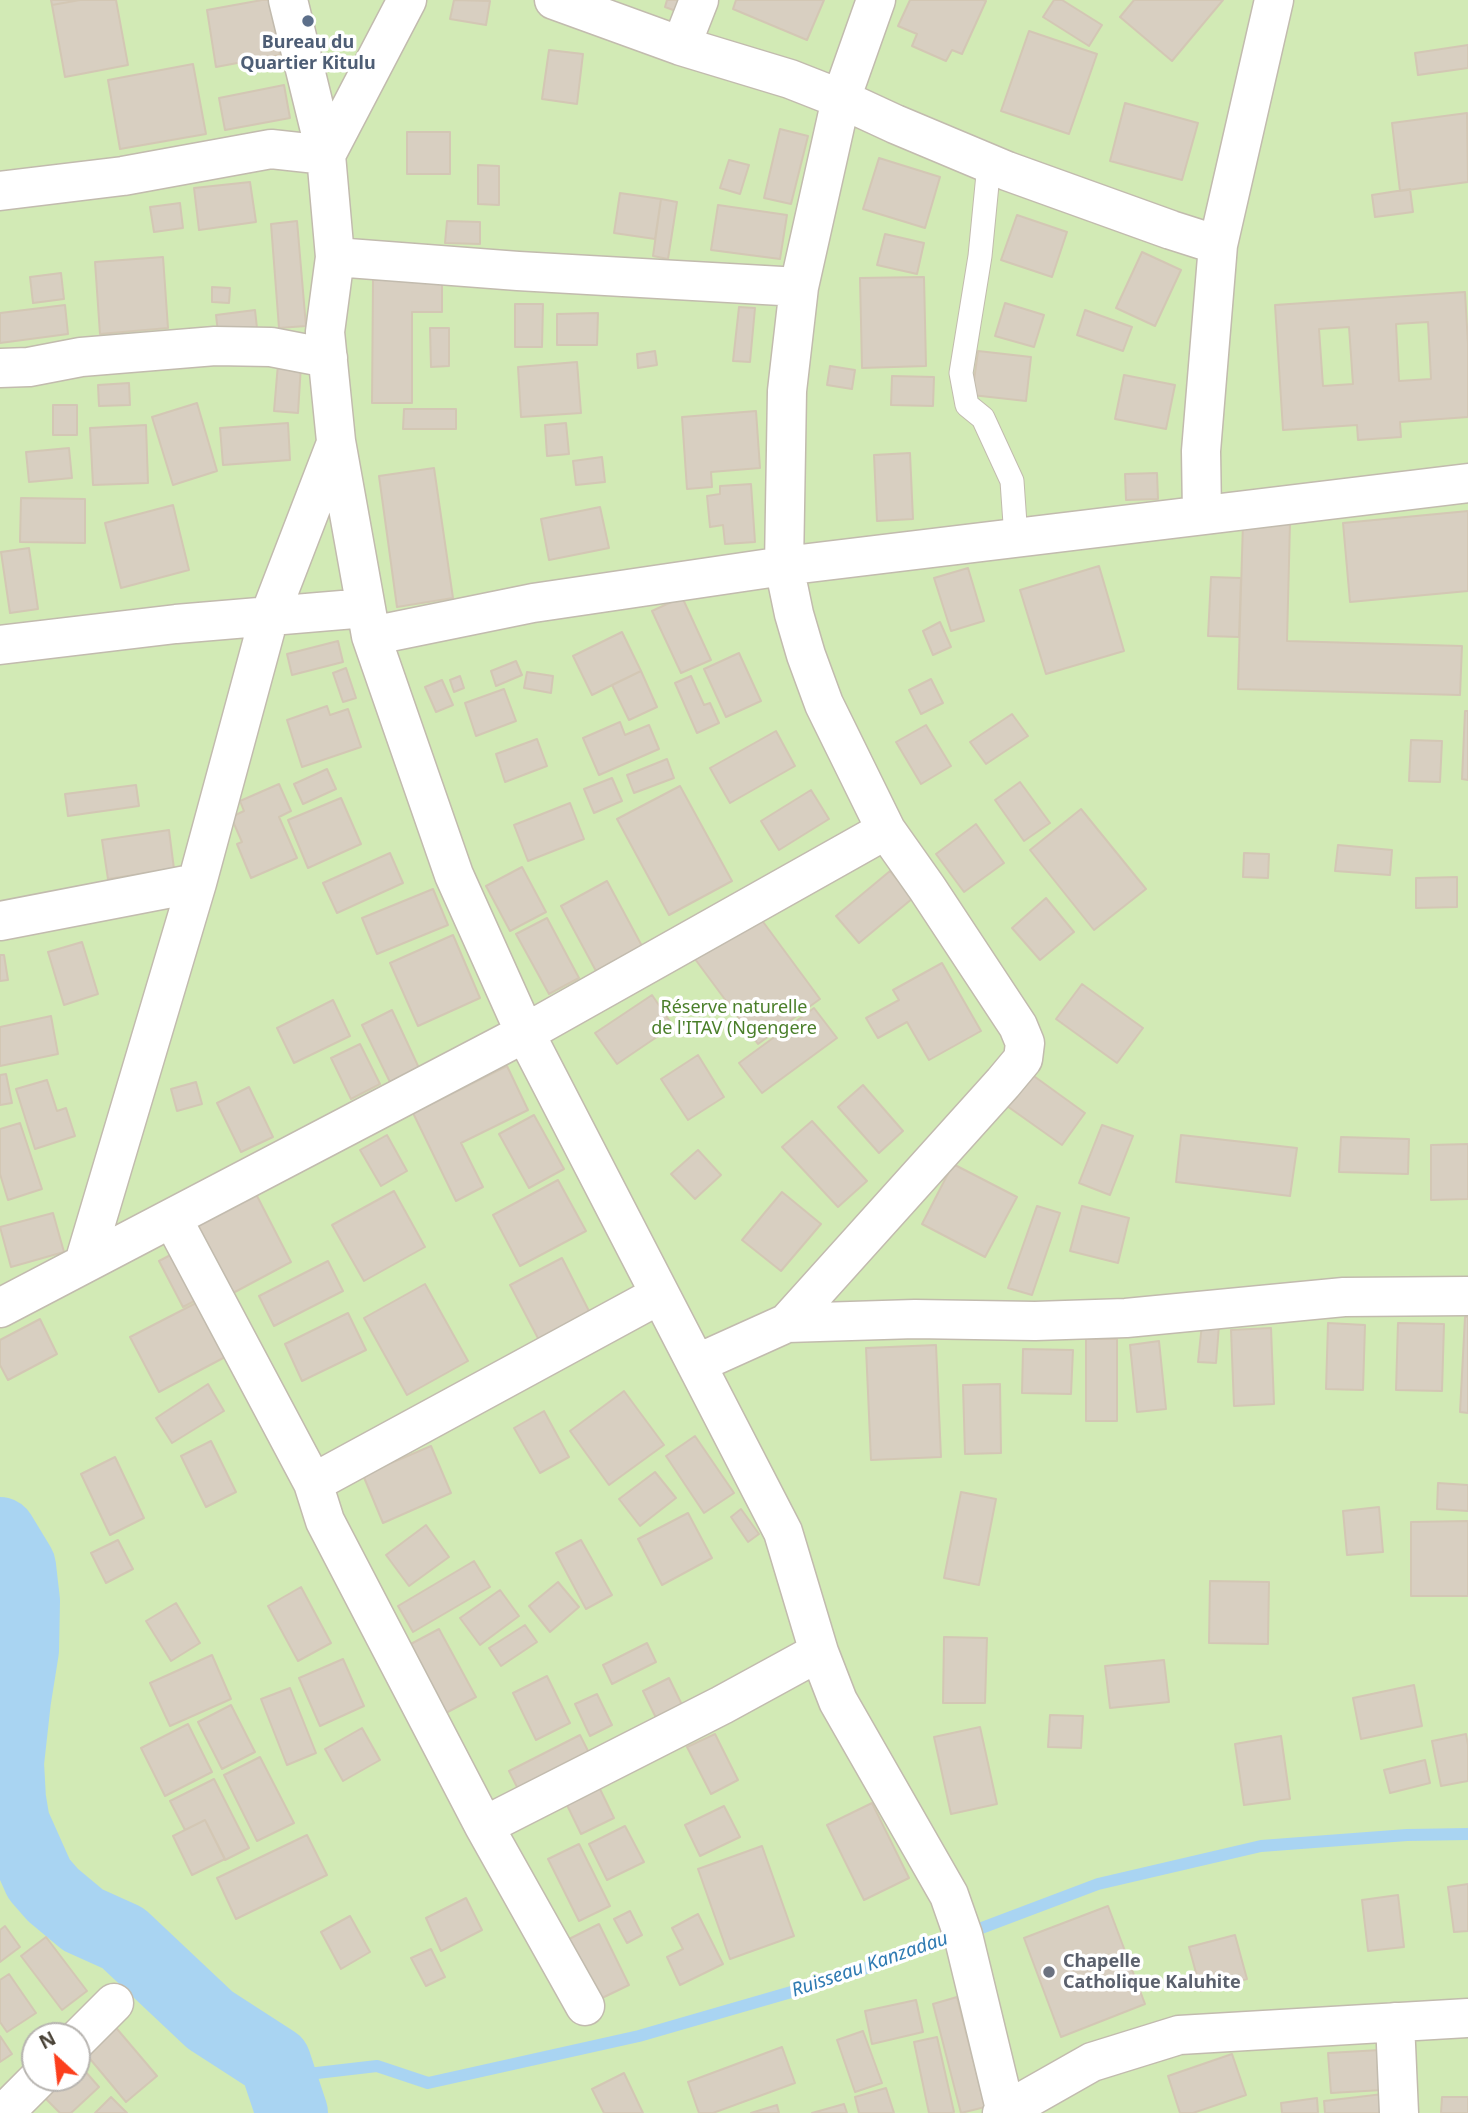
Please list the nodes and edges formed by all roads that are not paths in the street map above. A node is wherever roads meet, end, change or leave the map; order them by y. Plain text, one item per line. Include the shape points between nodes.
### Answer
1 (288, 0) edge
2 (407, 0) edge
3 (554, 0) edge
4 (699, 0) edge
5 (876, 0) edge
6 (1270, 2) edge
7 (681, 46) junction
8 (841, 99) junction
9 (326, 155) junction
10 (989, 163) junction
11 (0, 191) edge
12 (1218, 245) junction
13 (335, 257) junction
14 (799, 287) junction
15 (328, 358) junction
16 (0, 368) edge
17 (336, 441) junction
18 (1468, 483) edge
19 (1202, 514) junction
20 (1016, 538) junction
21 (784, 566) junction
22 (269, 617) junction
23 (368, 622) junction
24 (0, 645) edge
25 (886, 830) junction
26 (197, 883) junction
27 (0, 921) edge
28 (525, 1033) junction
29 (172, 1218) junction
30 (84, 1263) junction
31 (659, 1294) junction
32 (1468, 1296) edge
33 (0, 1308) edge
34 (787, 1322) junction
35 (696, 1364) junction
36 (313, 1483) junction
37 (819, 1651) junction
38 (484, 1826) junction
39 (114, 2003) dead end
40 (585, 2006) dead end
41 (1468, 2018) edge
42 (1395, 2022) junction
43 (91, 2026) edge
44 (25, 2092) edge
45 (1005, 2112) edge
46 (5, 2113) edge
47 (1399, 2113) edge

1 - 9 street
2 - 9 street
3 - 7 street
4 - 7 street
5 - 8 street
6 - 12 street
7 - 8 street
8 - 10 street
8 - 14 street
9 - 11 street via 271,149 123,176
9 - 13 street
10 - 12 street
10 - 20 lane via 961,373 967,405 983,418 1012,481
12 - 19 street via 1201,451
13 - 14 street
13 - 15 street via 325,332
14 - 21 street via 787,391
15 - 16 street via 271,347 215,346
15 - 17 street
17 - 22 street
17 - 23 street
18 - 19 street
19 - 20 street
20 - 21 street
21 - 23 street
21 - 25 street via 803,645 824,705
22 - 23 street
22 - 24 street
22 - 26 street
23 - 28 street via 454,875
25 - 28 street
25 - 34 street via 1018,1026 1026,1043 1023,1059
26 - 27 street
26 - 30 street
28 - 29 street
28 - 31 street
29 - 30 street
29 - 36 street
30 - 33 street
31 - 35 street
31 - 36 street
32 - 34 street via 1344,1297 1126,1318
34 - 35 street
35 - 37 street via 783,1532
36 - 38 street via 325,1521
37 - 38 street
37 - 45 street via 838,1701 949,1895
38 - 40 street
39 - 43 street
41 - 42 street
42 - 45 street via 1179,2035 1092,2062
42 - 47 street
44 - 46 street

